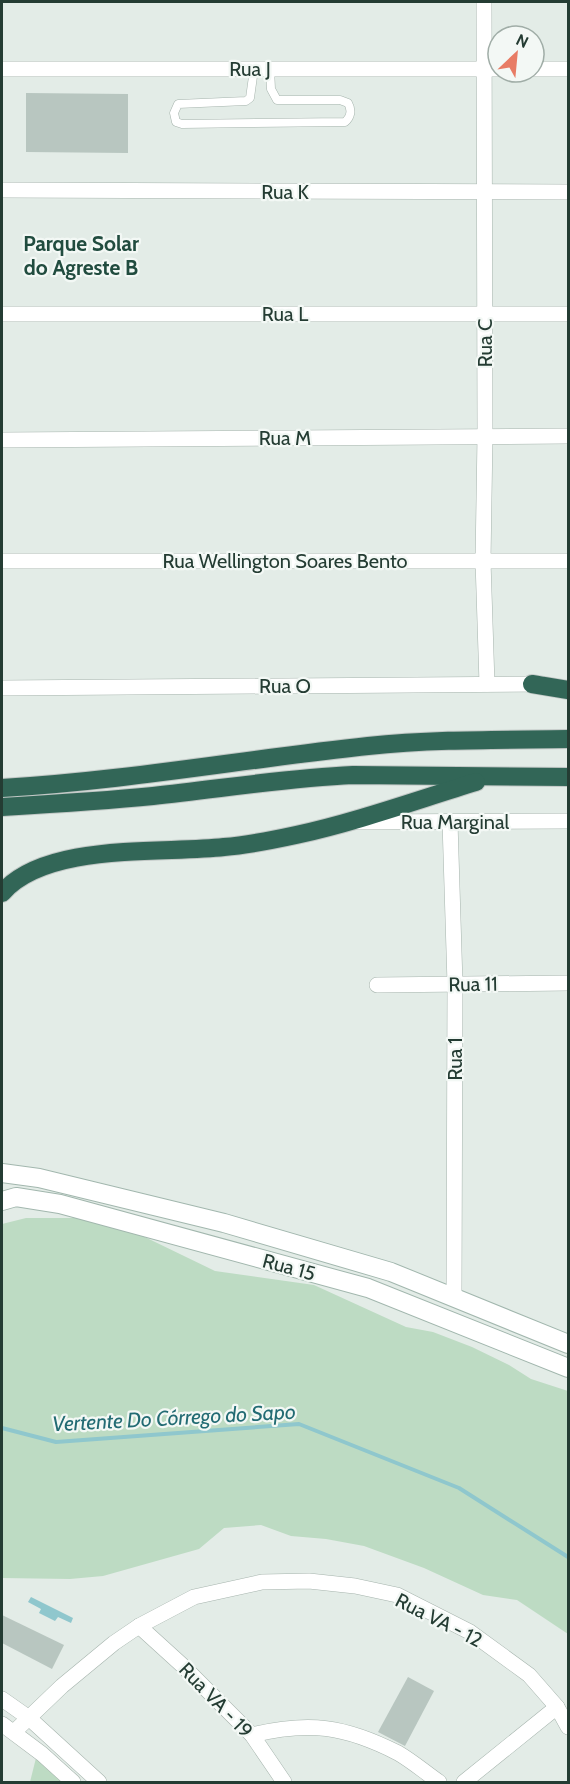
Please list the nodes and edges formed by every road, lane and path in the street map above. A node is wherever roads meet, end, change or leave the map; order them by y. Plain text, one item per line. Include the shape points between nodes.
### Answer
1 (484, 2) edge
2 (486, 24) edge
3 (2, 69) edge
4 (254, 69) junction
5 (270, 69) junction
6 (486, 69) edge
7 (546, 69) edge
8 (568, 69) edge
9 (490, 84) edge
10 (2, 190) edge
11 (484, 192) junction
12 (568, 192) edge
13 (2, 314) edge
14 (485, 314) junction
15 (568, 314) edge
16 (485, 436) junction
17 (568, 436) edge
18 (2, 440) edge
19 (2, 561) edge
20 (483, 561) junction
21 (568, 561) edge
22 (487, 684) junction
23 (532, 684) junction
24 (568, 684) edge
25 (2, 688) edge
26 (568, 690) edge
27 (568, 739) edge
28 (493, 777) junction
29 (568, 777) edge
30 (2, 788) edge
31 (2, 807) edge
32 (568, 821) edge
33 (341, 822) junction
34 (450, 822) junction
35 (2, 893) edge
36 (568, 983) edge
37 (455, 984) junction
38 (377, 985) dead end
39 (2, 1173) edge
40 (2, 1201) edge
41 (454, 1296) junction
42 (568, 1344) edge
43 (568, 1368) edge
44 (139, 1626) junction
45 (2, 1699) edge
46 (557, 1707) junction
47 (29, 1718) junction
48 (568, 1727) edge
49 (8, 1728) edge
50 (252, 1735) junction
51 (73, 1782) edge
52 (99, 1782) edge
53 (284, 1782) edge
54 (439, 1782) edge
55 (464, 1782) edge

1 - 2 street, Rua C
3 - 4 street, Rua J
4 - 5 street, Rua J
4 - 5 lane via 252,92 246,101 178,104 174,112 176,122 348,120 351,108 339,100 277,100 271,89
5 - 6 street, Rua J
7 - 8 street
9 - 11 street, Rua C
10 - 11 street, Rua K
11 - 12 street, Rua K
11 - 14 street, Rua C
13 - 14 street, Rua L
14 - 15 street, Rua L
14 - 16 street, Rua C
16 - 17 street, Rua M
16 - 18 street, Rua M
16 - 20 street, Rua C
19 - 20 street, Rua Wellington Soares Bento
20 - 21 street, Rua Wellington Soares Bento
20 - 22 street, Rua C
22 - 23 street, Rua O
22 - 25 street, Rua O
23 - 24 street, Rua O
23 - 26 highway
27 - 30 highway via 371,746 96,781
28 - 29 highway
28 - 31 highway via 293,778 154,796
28 - 33 highway
32 - 34 street, Rua Marginal
33 - 34 street, Rua Marginal
33 - 35 highway via 297,835 224,847 82,856 47,864 10,883
34 - 37 street, Rua 1
36 - 37 street, Rua 11
37 - 38 street, Rua 11
37 - 41 street, Rua 1
39 - 41 street, Rua 15 via 39,1178 224,1223 392,1272
40 - 43 street, Rua 15 via 16,1197 60,1204 368,1288
41 - 42 street, Rua 15
44 - 46 street, Rua VA - 12 via 194,1597 262,1582 309,1581 355,1586 397,1595 470,1632 529,1675
44 - 47 street, Rua VA - 12 via 62,1686
44 - 50 street, Rua VA - 19
45 - 47 street
46 - 48 street, Rua VA - 12
46 - 55 street
47 - 49 street, Rua VA - 12
47 - 52 street
49 - 51 street
50 - 53 street, Rua VA - 19
50 - 54 street via 312,1726 342,1730 399,1754

